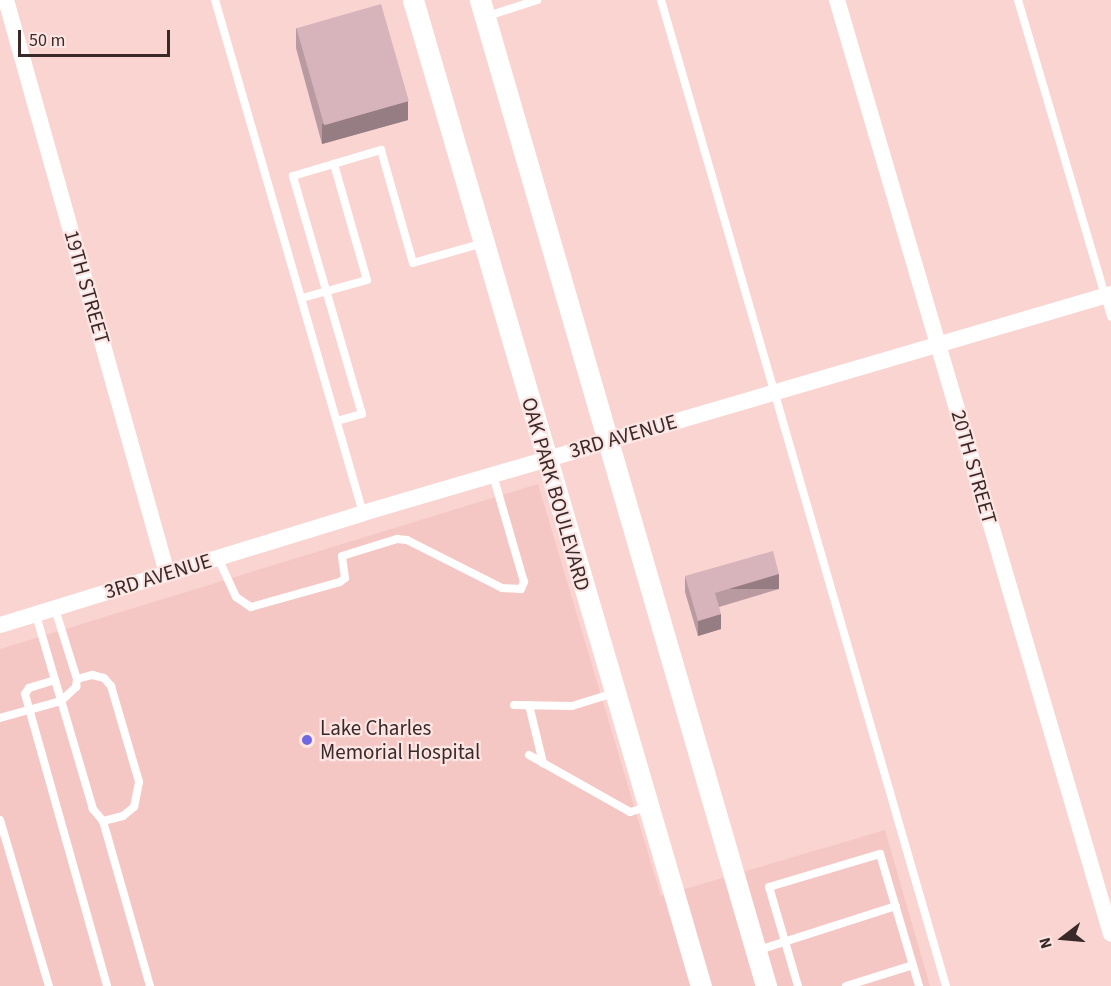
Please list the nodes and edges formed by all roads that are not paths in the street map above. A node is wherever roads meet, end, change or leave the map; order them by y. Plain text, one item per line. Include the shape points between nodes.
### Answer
1 (6, 0) edge
2 (215, 0) edge
3 (413, 0) edge
4 (537, 0) edge
5 (660, 0) edge
6 (837, 0) edge
7 (1018, 0) edge
8 (482, 9) edge
9 (334, 164) junction
10 (483, 243) junction
11 (326, 291) junction
12 (1108, 295) edge
13 (302, 298) junction
14 (1111, 317) edge
15 (937, 343) junction
16 (774, 391) junction
17 (337, 421) junction
18 (606, 441) junction
19 (545, 459) junction
20 (493, 475) junction
21 (363, 513) junction
22 (218, 558) junction
23 (167, 573) junction
24 (55, 609) junction
25 (36, 615) junction
26 (0, 625) edge
27 (77, 679) junction
28 (55, 680) junction
29 (614, 693) junction
30 (61, 701) junction
31 (514, 705) dead end
32 (529, 705) junction
33 (28, 710) junction
34 (0, 718) edge
35 (529, 755) dead end
36 (543, 763) junction
37 (648, 807) junction
38 (0, 820) edge
39 (103, 821) junction
40 (896, 906) junction
41 (1111, 934) edge
42 (784, 942) junction
43 (756, 951) junction
44 (913, 965) junction
45 (49, 986) edge
46 (107, 986) edge
47 (150, 986) edge
48 (701, 986) edge
49 (766, 986) edge
50 (798, 986) edge
51 (846, 986) edge
52 (919, 986) edge
53 (946, 986) edge

1 - 23 street, 19TH STREET
2 - 13 lane
3 - 10 street, OAK PARK BOULEVARD
4 - 8 lane
5 - 16 lane
6 - 15 street, 20TH STREET
7 - 12 lane
8 - 18 street
9 - 10 lane via 381,150 413,262
9 - 11 lane via 293,176
9 - 11 lane via 367,280
10 - 19 street, OAK PARK BOULEVARD
11 - 13 lane
11 - 17 lane via 362,414
12 - 14 lane
12 - 15 street, 3RD AVENUE
13 - 17 lane
15 - 16 street, 3RD AVENUE
15 - 41 street, 20TH STREET
16 - 18 street, 3RD AVENUE
16 - 53 lane
17 - 21 lane
18 - 19 street, 3RD AVENUE
18 - 43 street
19 - 20 street, 3RD AVENUE
19 - 29 street, OAK PARK BOULEVARD
20 - 21 street, 3RD AVENUE
20 - 22 lane via 524,582 521,589 502,588 407,540 397,539 342,556 345,578 340,582 251,607 236,597
21 - 22 street, 3RD AVENUE
22 - 23 street, 3RD AVENUE
23 - 24 street, 3RD AVENUE
24 - 25 street, 3RD AVENUE
24 - 27 lane
25 - 26 street, 3RD AVENUE
25 - 28 lane
27 - 30 lane via 76,687
27 - 39 lane via 92,675 104,678 111,686 139,782 134,807 123,816
28 - 30 lane
28 - 33 lane via 29,688 25,694
29 - 32 lane via 572,706
29 - 37 street, OAK PARK BOULEVARD
30 - 33 lane
30 - 39 lane via 93,809
31 - 32 lane
32 - 36 lane
33 - 34 lane
33 - 46 lane
35 - 36 lane
36 - 37 lane via 630,812
37 - 48 street, OAK PARK BOULEVARD
38 - 45 lane
39 - 47 lane
40 - 42 lane
40 - 42 lane via 880,854 769,887
40 - 44 lane
42 - 43 lane
42 - 50 lane
43 - 49 street
44 - 51 lane
44 - 52 lane

